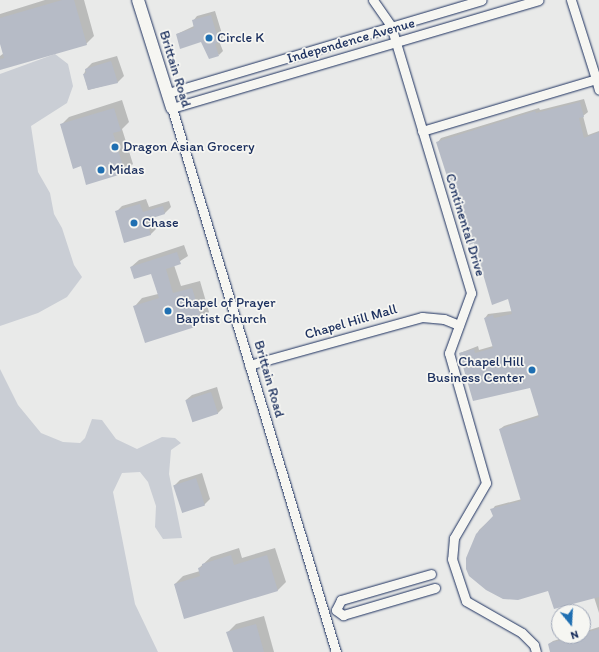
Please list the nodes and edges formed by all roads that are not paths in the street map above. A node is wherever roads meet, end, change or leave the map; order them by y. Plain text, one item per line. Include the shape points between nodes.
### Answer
1 (138, 0) edge
2 (373, 0) edge
3 (481, 0) edge
4 (538, 0) edge
5 (572, 0) edge
6 (391, 26) junction
7 (396, 42) junction
8 (596, 79) junction
9 (599, 90) edge
10 (168, 93) junction
11 (172, 108) junction
12 (422, 131) junction
13 (459, 325) junction
14 (249, 365) junction
15 (431, 574) dead end
16 (435, 588) dead end
17 (336, 610) junction
18 (324, 613) junction
19 (336, 652) edge
20 (536, 652) edge

1 - 10 main road, Brittain Road
2 - 6 street, Continental Drive
3 - 6 street, Independence Avenue
4 - 7 street, Independence Avenue
5 - 8 street
6 - 7 street, Continental Drive
6 - 10 street, Independence Avenue
7 - 11 street, Independence Avenue
7 - 12 street, Continental Drive
8 - 9 street
8 - 12 street
10 - 11 main road, Brittain Road
11 - 14 street, Brittain Road
12 - 13 street, Continental Drive via 471,293
13 - 14 street, Chapel Hill Mall via 444,319 422,317
13 - 20 street, Continental Drive via 449,356 486,479 486,487 454,538 451,554 466,601 522,633 534,645
14 - 18 street, Brittain Road
15 - 17 street via 341,600
16 - 17 street via 343,615
17 - 18 street
18 - 19 street, Brittain Road

